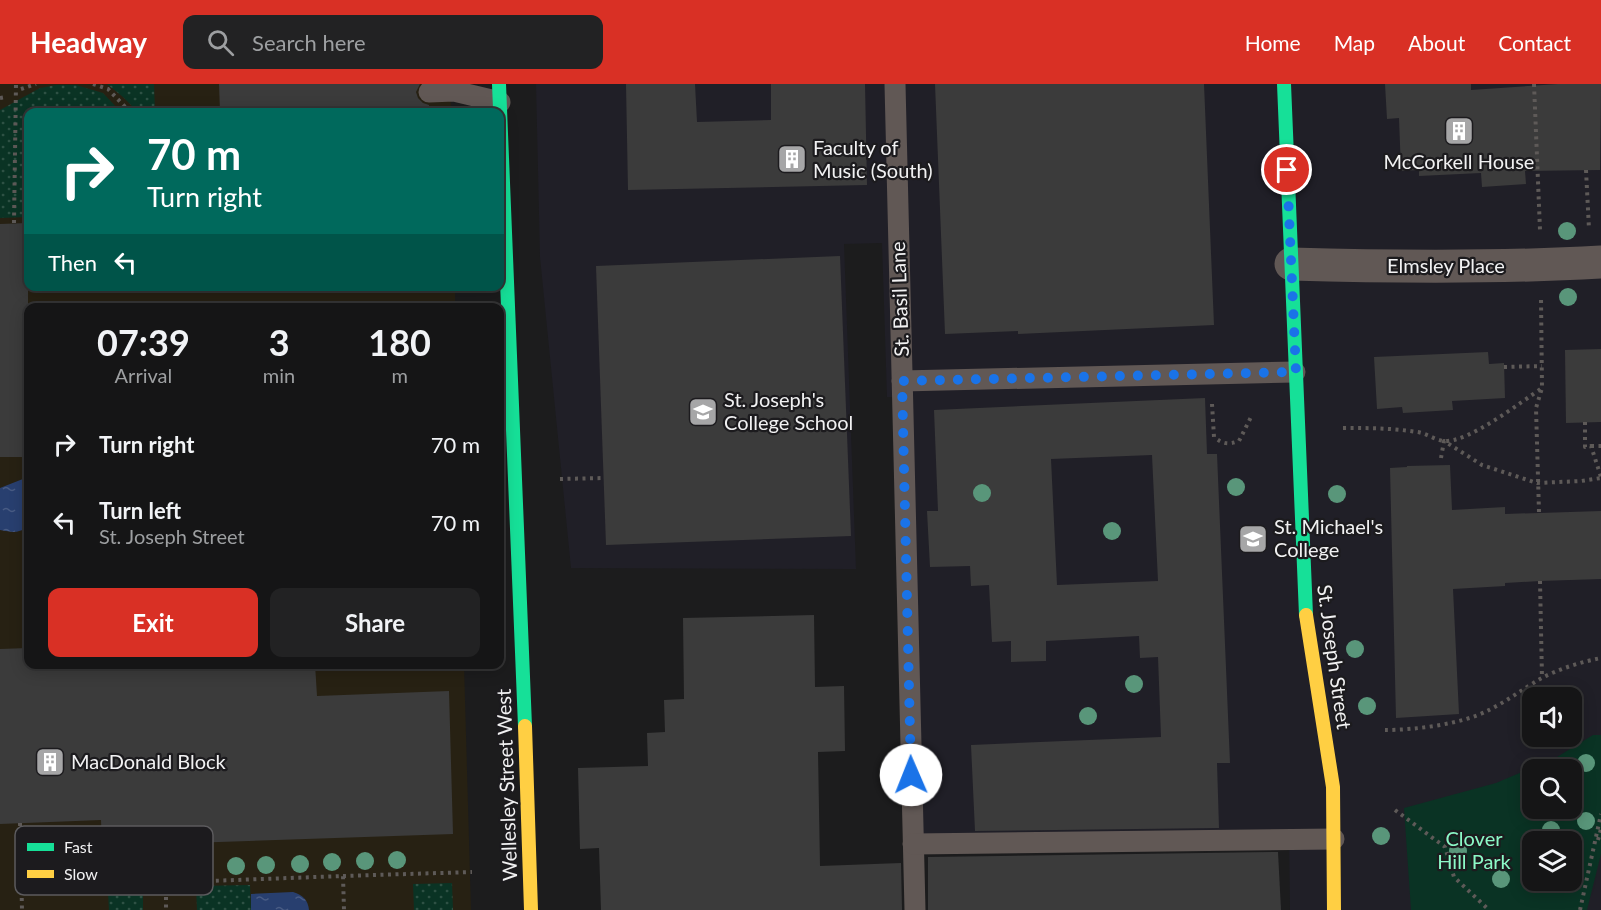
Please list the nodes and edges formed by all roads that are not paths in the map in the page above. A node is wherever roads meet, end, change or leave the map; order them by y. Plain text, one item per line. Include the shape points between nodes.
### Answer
1 (895, 84) edge
2 (1284, 84) edge
3 (429, 92) dead end
4 (500, 93) edge
5 (501, 108) edge
6 (504, 191) edge
7 (1595, 263) edge
8 (1291, 264) junction
9 (1296, 372) junction
10 (902, 381) junction
11 (1334, 839) junction
12 (913, 844) junction
13 (531, 910) edge
14 (915, 910) edge
15 (1334, 910) edge

1 - 10 lane, St. Basil Lane
2 - 8 street, St. Joseph Street
3 - 4 lane
4 - 5 street, Wellesley Street West
6 - 13 street, Wellesley Street West
7 - 8 street, Elmsley Place
8 - 9 street, St. Joseph Street
9 - 10 lane
9 - 11 street, St. Joseph Street via 1306,622 1333,787
10 - 12 lane, St. Basil Lane
11 - 12 lane
11 - 15 street, St. Joseph Street
12 - 14 lane, St. Basil Lane

